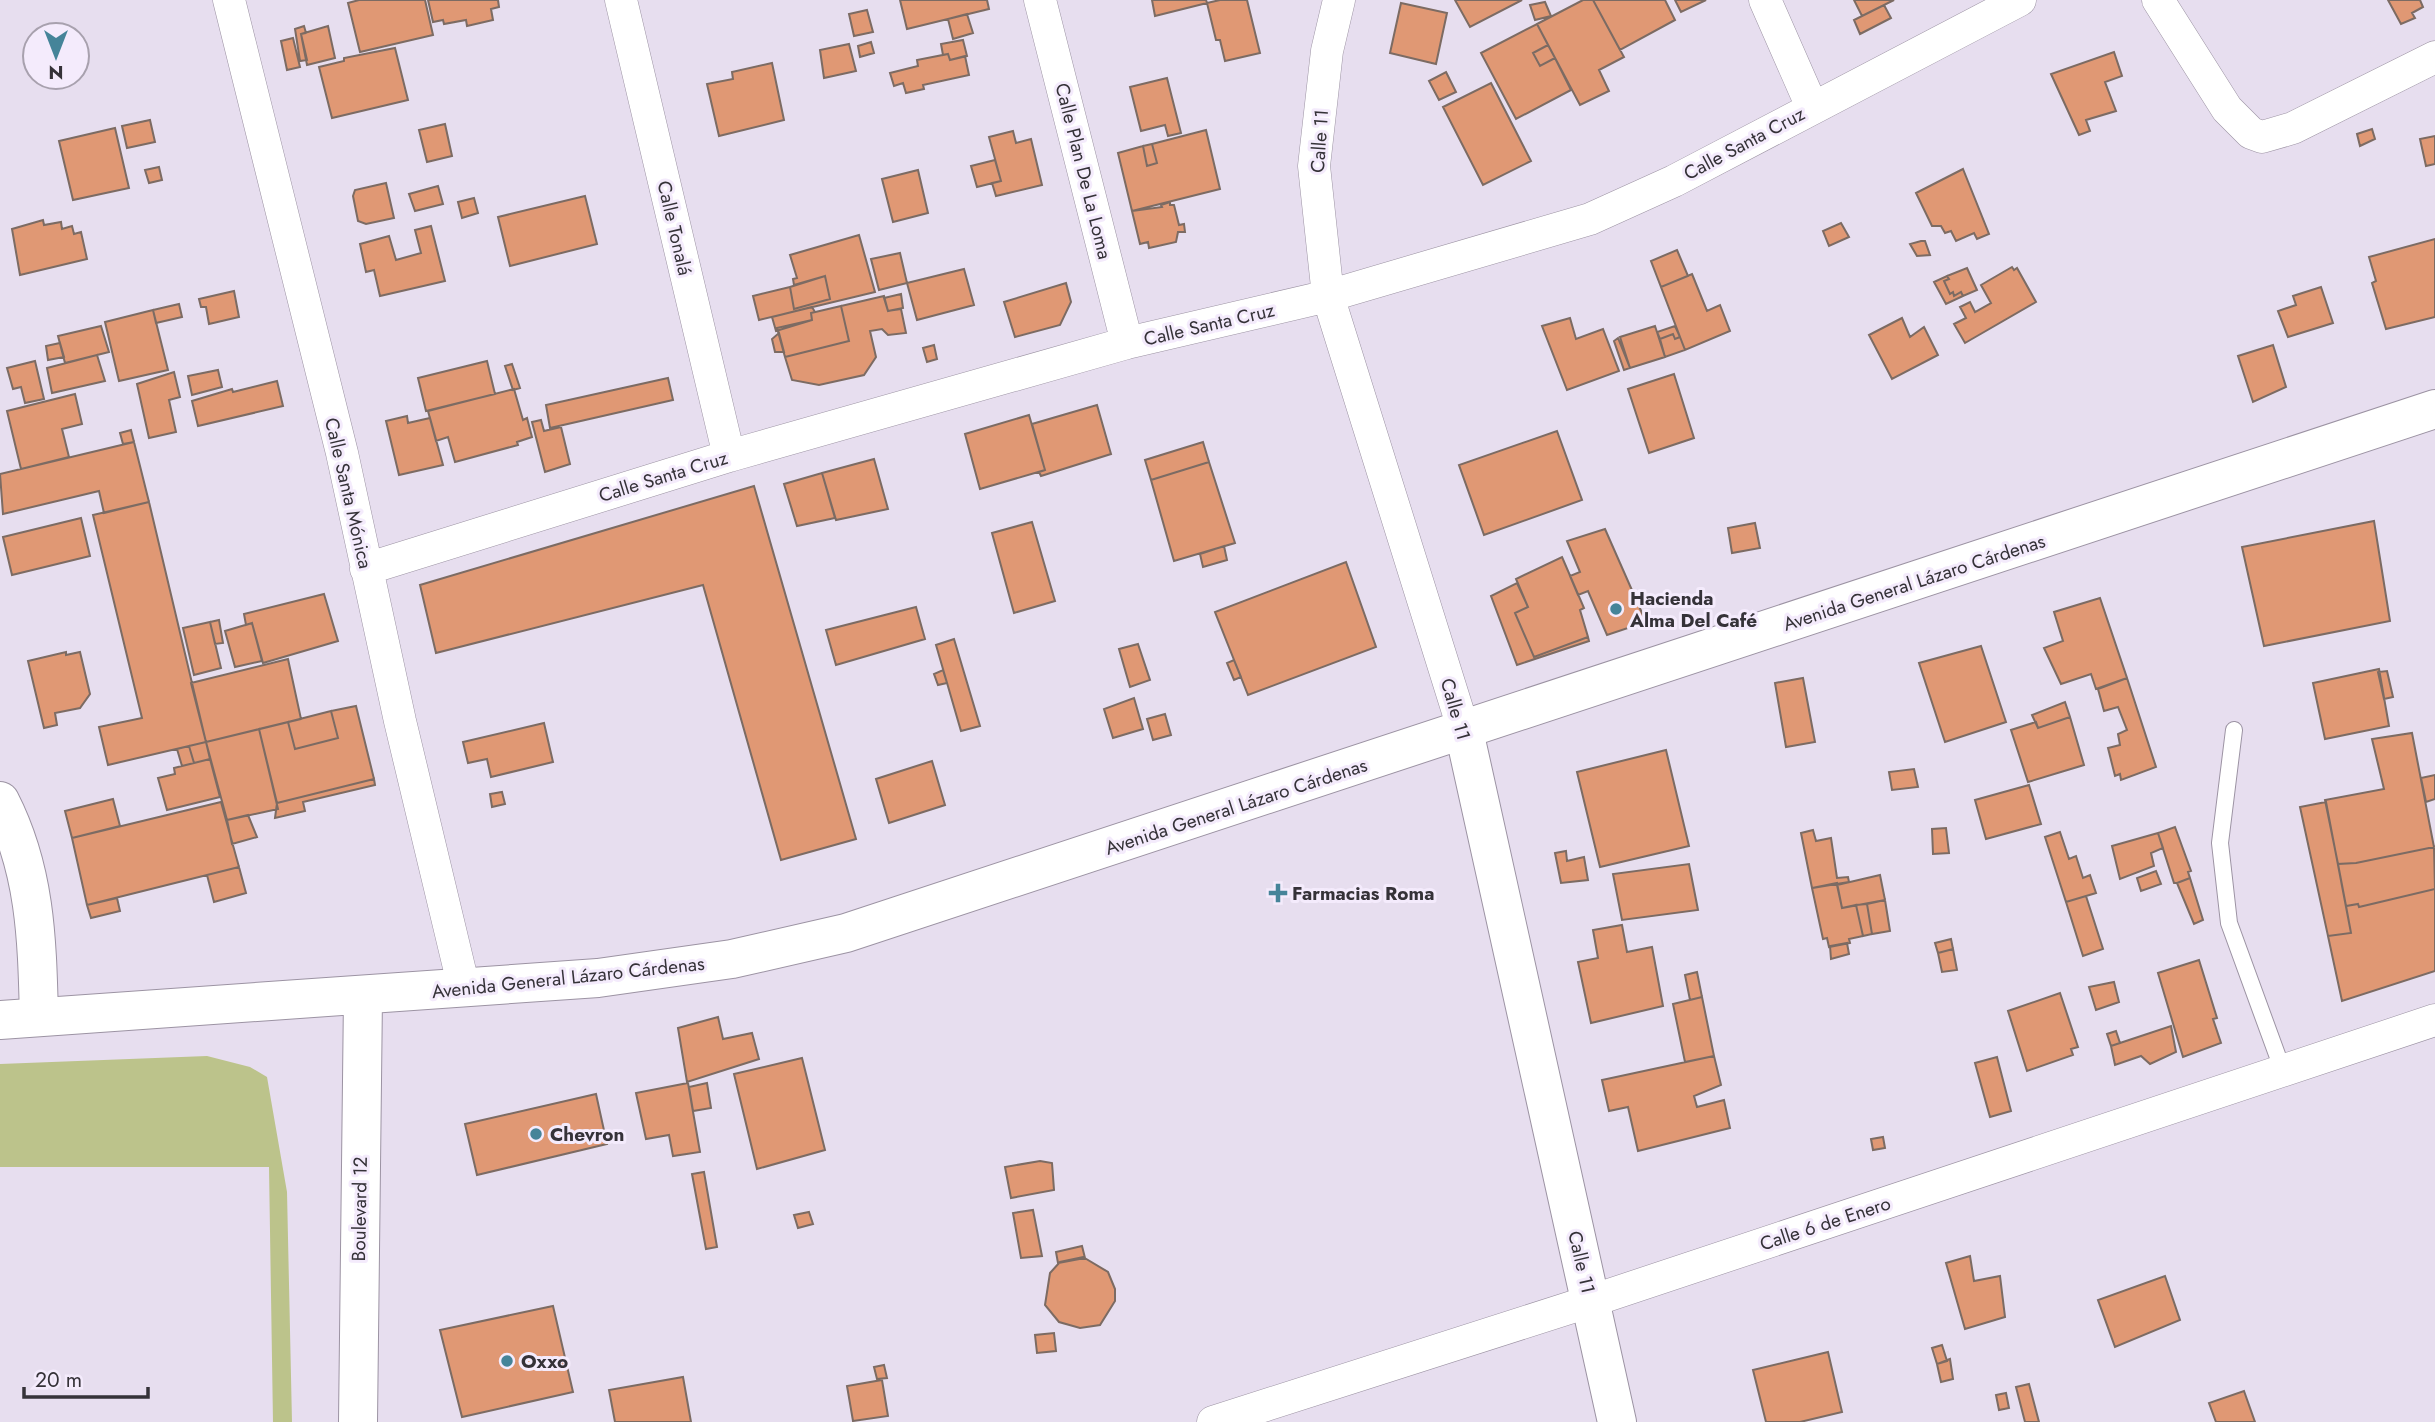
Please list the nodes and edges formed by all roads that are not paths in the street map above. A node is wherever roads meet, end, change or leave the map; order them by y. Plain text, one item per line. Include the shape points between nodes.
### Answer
1 (229, 0) edge
2 (621, 0) edge
3 (1040, 0) edge
4 (1339, 0) edge
5 (1765, 0) edge
6 (2020, 0) edge
7 (2158, 0) edge
8 (2435, 57) edge
9 (1812, 107) junction
10 (1328, 296) junction
11 (1127, 343) junction
12 (2435, 410) edge
13 (729, 456) junction
14 (366, 569) junction
15 (2234, 730) dead end
16 (1464, 731) junction
17 (0, 801) edge
18 (464, 988) junction
19 (363, 996) junction
20 (39, 1017) junction
21 (0, 1020) edge
22 (2435, 1020) edge
23 (2283, 1071) junction
24 (1591, 1301) junction
25 (358, 1422) edge
26 (1213, 1422) edge
27 (1617, 1422) edge

1 - 14 street, Calle Santa Mónica via 342,453
2 - 13 street, Calle Tonalá
3 - 11 street, Calle Plan De La Loma
4 - 10 street, Calle 11 via 1327,51 1314,166
5 - 9 street
6 - 9 street, Calle Santa Cruz
7 - 8 street via 2227,109 2240,125 2262,137 2293,128
9 - 10 street, Calle Santa Cruz via 1674,181 1590,219
10 - 11 street, Calle Santa Cruz
10 - 16 street, Calle 11
11 - 13 street, Calle Santa Cruz
12 - 16 main road, Avenida General Lázaro Cárdenas
13 - 14 street, Calle Santa Cruz
14 - 18 street, Calle Santa Mónica
15 - 23 lane via 2220,844 2229,923
16 - 18 main road, Avenida General Lázaro Cárdenas via 846,933 732,959 598,978
16 - 24 main road, Calle 11
17 - 20 main road via 26,870 37,924
18 - 19 main road, Avenida General Lázaro Cárdenas
19 - 20 main road, Avenida General Lázaro Cárdenas
19 - 25 main road, Boulevard 12
20 - 21 main road, Avenida General Lázaro Cárdenas
22 - 23 street, Calle 6 de Enero
23 - 24 street, Calle 6 de Enero
24 - 26 street, Calle 6 de Enero
24 - 27 main road, Calle 11

